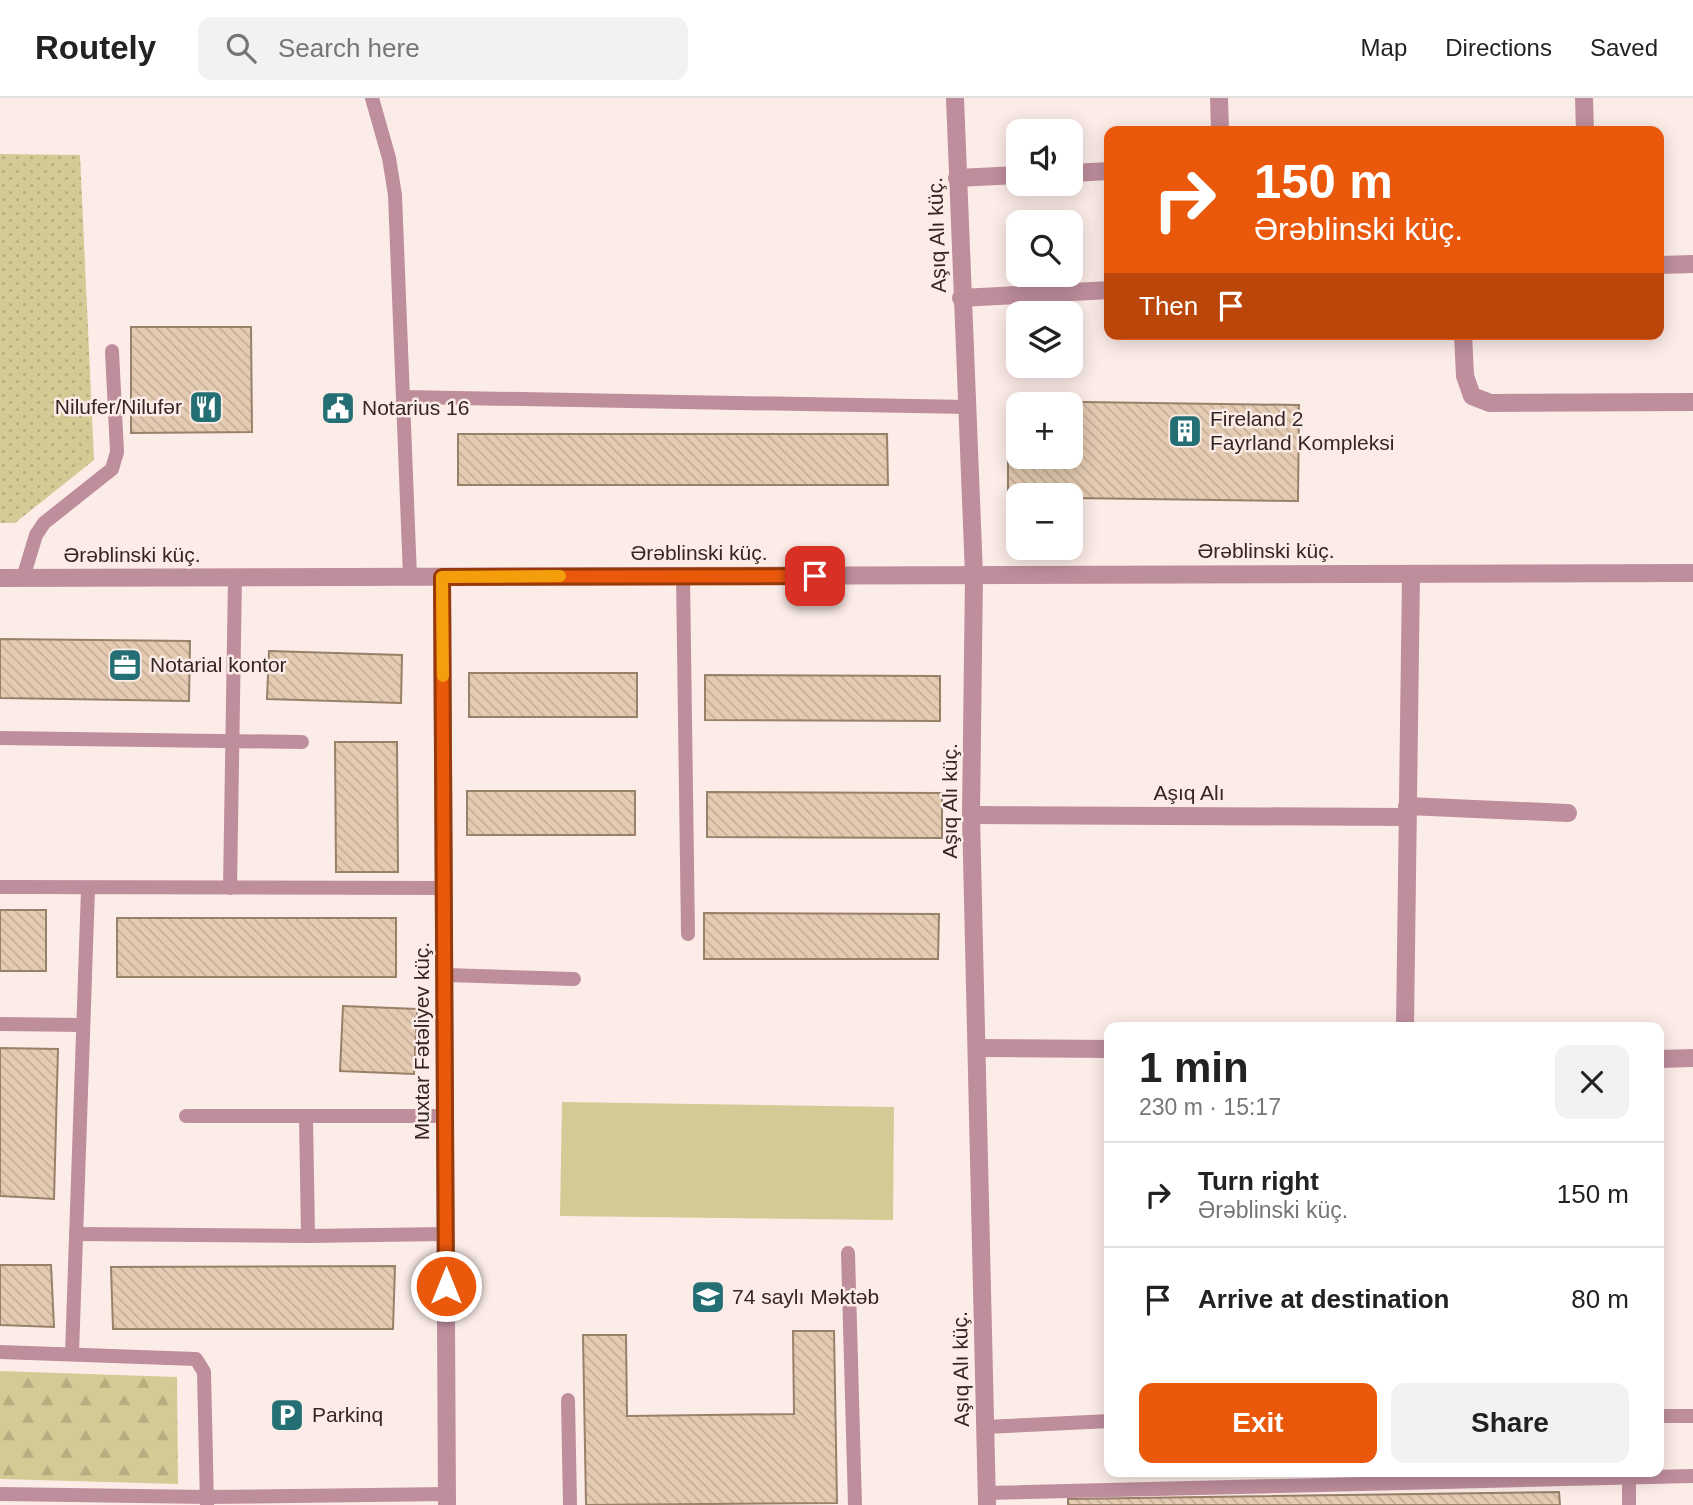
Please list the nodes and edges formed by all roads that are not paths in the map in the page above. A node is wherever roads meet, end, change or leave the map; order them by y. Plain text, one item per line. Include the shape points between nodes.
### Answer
1 (372, 98) edge
2 (954, 98) edge
3 (1219, 98) edge
4 (1584, 98) edge
5 (1220, 126) edge
6 (1585, 126) edge
7 (1104, 172) edge
8 (1083, 173) edge
9 (1006, 176) edge
10 (957, 178) junction
11 (1693, 264) edge
12 (1664, 265) edge
13 (1104, 290) edge
14 (961, 298) junction
15 (1463, 340) edge
16 (112, 351) dead end
17 (403, 397) junction
18 (1693, 402) edge
19 (968, 407) junction
20 (1693, 573) edge
21 (1411, 574) junction
22 (974, 575) junction
23 (683, 576) junction
24 (235, 577) junction
25 (410, 577) junction
26 (442, 577) junction
27 (0, 578) edge
28 (23, 578) junction
29 (0, 738) edge
30 (232, 742) junction
31 (302, 743) dead end
32 (1407, 811) junction
33 (1568, 813) dead end
34 (971, 815) junction
35 (0, 887) edge
36 (230, 888) junction
37 (444, 888) junction
38 (88, 889) junction
39 (688, 934) dead end
40 (444, 975) junction
41 (574, 979) dead end
42 (1405, 1022) edge
43 (0, 1024) edge
44 (83, 1025) junction
45 (977, 1048) junction
46 (1104, 1049) edge
47 (1693, 1058) edge
48 (1664, 1059) edge
49 (186, 1116) dead end
50 (445, 1116) junction
51 (306, 1117) junction
52 (76, 1234) junction
53 (446, 1234) junction
54 (308, 1236) junction
55 (848, 1254) dead end
56 (0, 1352) edge
57 (72, 1354) junction
58 (568, 1400) dead end
59 (1664, 1416) edge
60 (1693, 1416) edge
61 (1104, 1421) edge
62 (985, 1427) junction
63 (1664, 1476) edge
64 (1693, 1476) edge
65 (1576, 1477) edge
66 (1629, 1477) edge
67 (0, 1494) edge
68 (987, 1499) edge
69 (447, 1500) edge
70 (207, 1501) edge
71 (570, 1505) edge
72 (855, 1505) edge
73 (1629, 1505) edge

1 - 17 lane via 390,158 395,195
2 - 10 street, Aşıq Alı küç.
3 - 5 street
4 - 6 street
7 - 8 street
9 - 10 street
10 - 14 street, Aşıq Alı küç.
11 - 12 street
13 - 14 street
14 - 19 street, Aşıq Alı küç.
15 - 18 street via 1465,376 1472,396 1490,403
16 - 28 lane via 117,452 112,469 44,523
17 - 19 lane
17 - 25 lane
19 - 22 street, Aşıq Alı küç.
20 - 21 street, Ərəblinski küç.
21 - 22 street, Ərəblinski küç.
21 - 32 street
22 - 23 street, Ərəblinski küç.
22 - 34 street, Aşıq Alı küç.
23 - 26 street, Ərəblinski küç.
23 - 39 lane
24 - 25 street, Ərəblinski küç.
24 - 28 street, Ərəblinski küç.
24 - 30 lane
25 - 26 street, Ərəblinski küç.
26 - 37 street, Muxtar Fətəliyev küç.
27 - 28 street, Ərəblinski küç.
29 - 30 lane
30 - 31 lane
30 - 36 lane
32 - 33 street, Aşıq Alı
32 - 34 street, Aşıq Alı
32 - 42 street
34 - 45 street, Aşıq Alı küç.
35 - 38 lane
36 - 37 lane
36 - 38 lane
37 - 40 street, Muxtar Fətəliyev küç.
38 - 44 lane
40 - 41 lane
40 - 50 street, Muxtar Fətəliyev küç.
43 - 44 lane
44 - 52 lane
45 - 46 street
45 - 62 street, Aşıq Alı küç.
47 - 48 street
49 - 51 lane
50 - 51 lane
50 - 53 street, Muxtar Fətəliyev küç.
51 - 54 lane
52 - 54 lane
52 - 57 lane
53 - 54 lane
53 - 69 street, Muxtar Fətəliyev küç.
55 - 72 lane
56 - 57 lane
57 - 70 lane via 196,1359 204,1372
58 - 71 lane
59 - 60 lane
61 - 62 lane
62 - 68 street, Aşıq Alı küç.
63 - 64 lane
65 - 68 lane
66 - 73 lane
67 - 70 lane
69 - 70 lane

